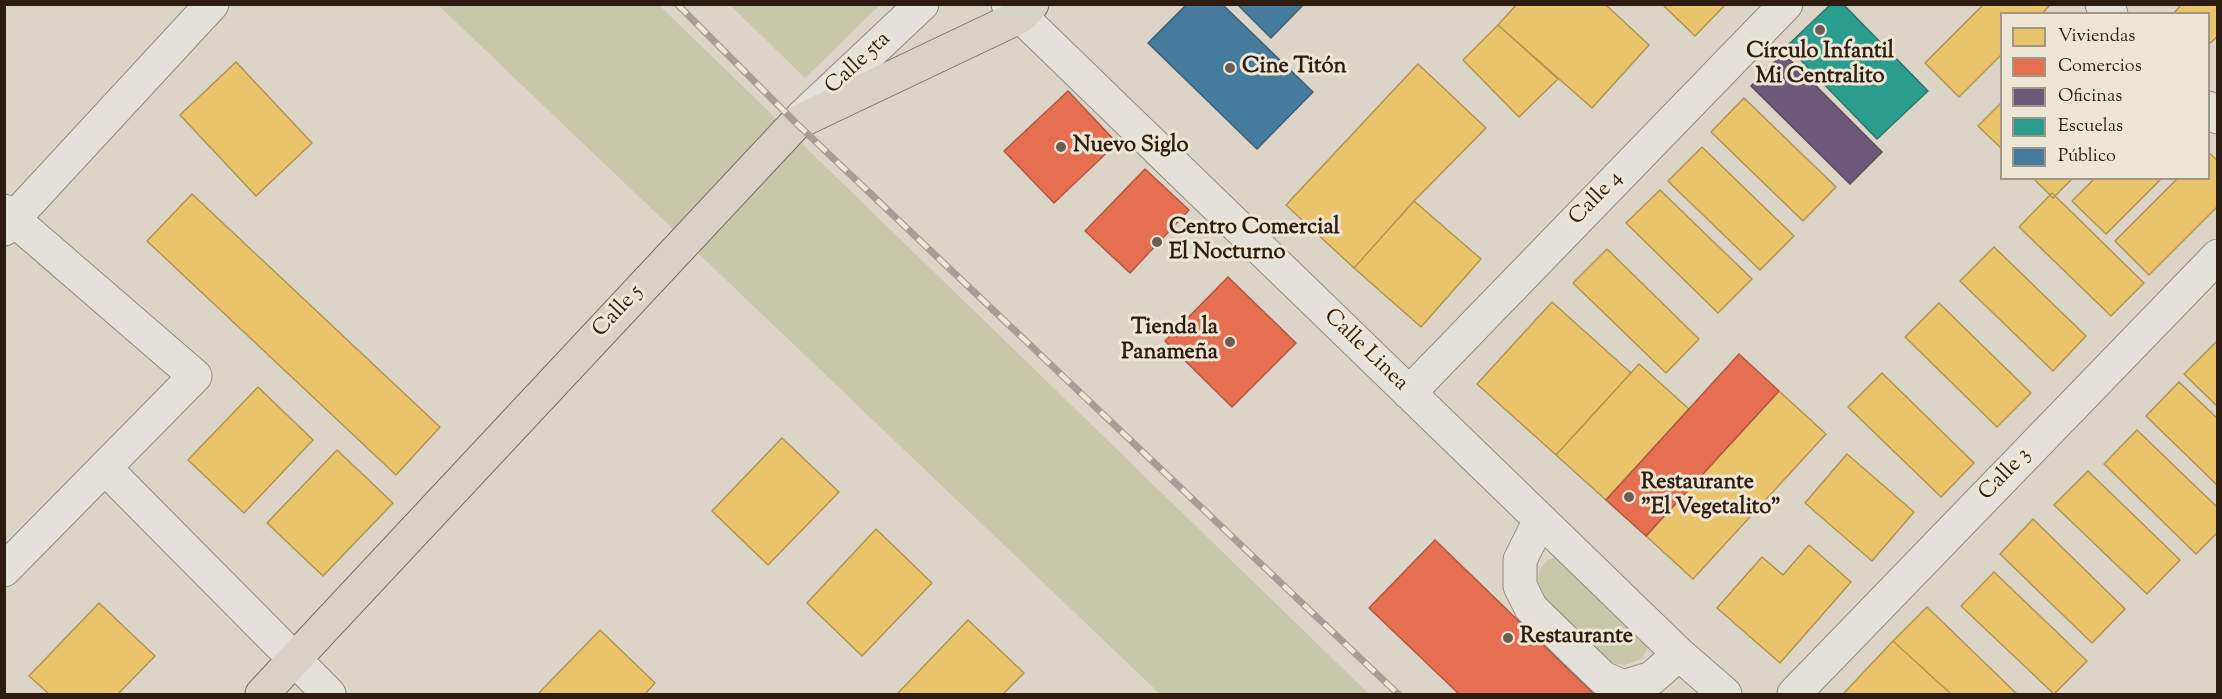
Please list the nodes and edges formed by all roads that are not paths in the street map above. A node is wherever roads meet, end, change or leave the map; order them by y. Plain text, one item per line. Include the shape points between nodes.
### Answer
1 (213, 4) edge
2 (922, 4) edge
3 (1786, 4) edge
4 (1020, 9) edge
5 (796, 123) junction
6 (8, 220) edge
7 (2217, 256) edge
8 (1409, 393) junction
9 (105, 468) junction
10 (1540, 520) junction
11 (4, 570) edge
12 (1679, 654) junction
13 (295, 659) junction
14 (262, 694) edge
15 (328, 694) edge
16 (1725, 694) edge
17 (1794, 694) edge

1 - 6 street
2 - 5 street, Calle 5ta
3 - 8 street, Calle 4
4 - 5 main road, Calle 5
4 - 8 street, Calle Linea
5 - 13 main road, Calle 5
6 - 9 street via 195,376
7 - 17 street, Calle 3
8 - 10 street, Calle Linea
9 - 11 street
9 - 13 street
10 - 12 street, Calle Linea
10 - 12 street via 1520,560 1520,586 1531,608 1603,678 1624,687 1652,678
12 - 16 street, Calle Linea
13 - 14 main road, Calle 5
13 - 15 street

